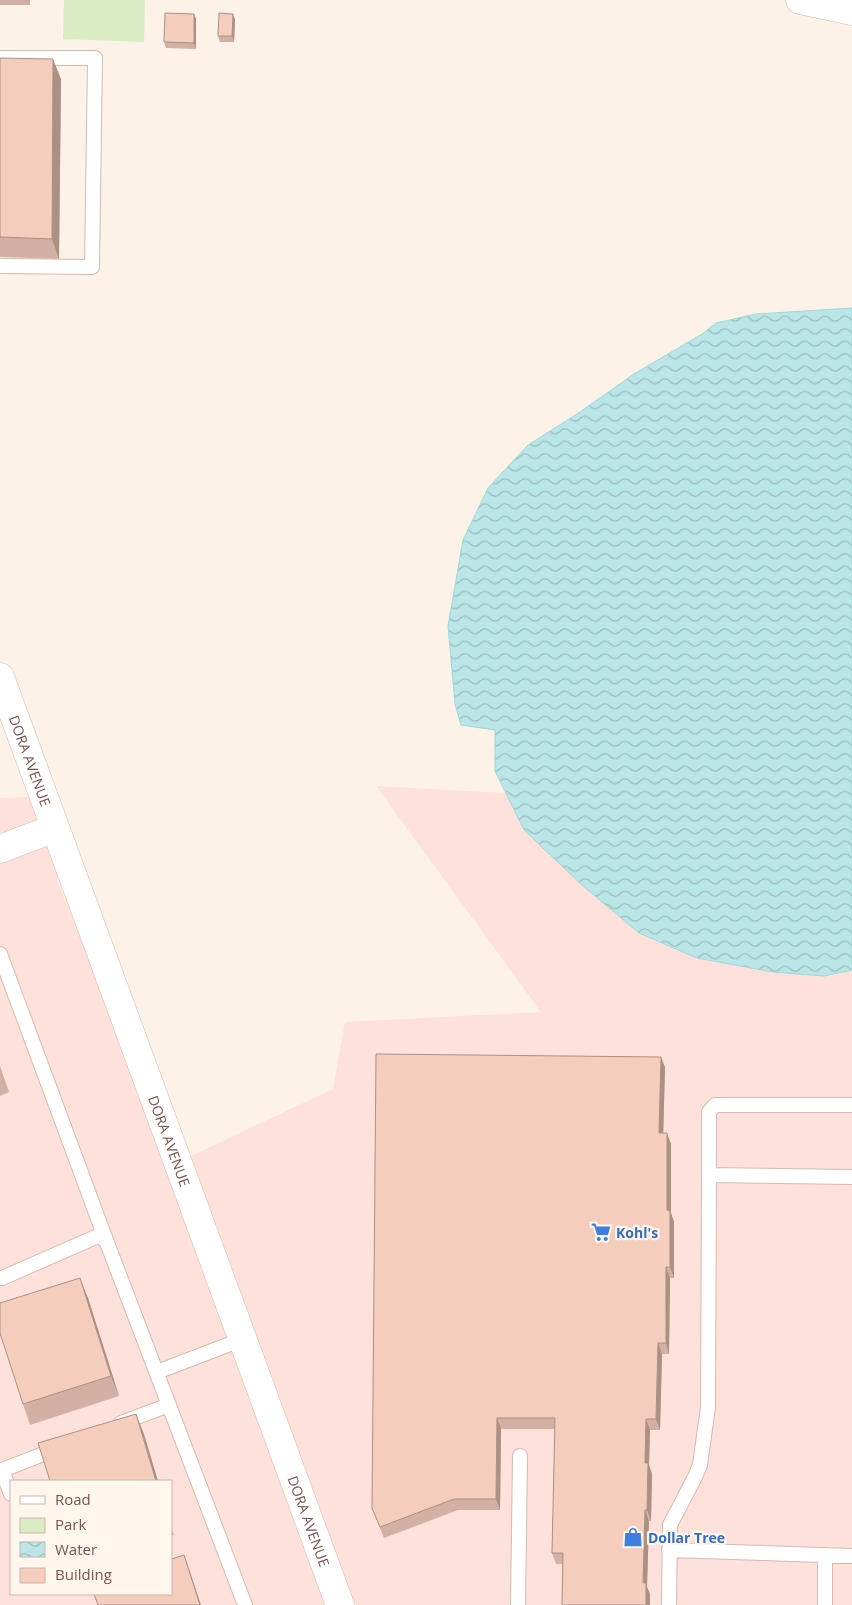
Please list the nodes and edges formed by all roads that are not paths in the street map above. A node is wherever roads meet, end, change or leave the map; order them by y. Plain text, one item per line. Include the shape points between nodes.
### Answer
1 (800, 0) edge
2 (852, 11) edge
3 (0, 58) edge
4 (0, 266) edge
5 (0, 677) edge
6 (56, 828) junction
7 (0, 849) edge
8 (0, 954) edge
9 (852, 1105) edge
10 (709, 1175) junction
11 (852, 1177) edge
12 (106, 1240) junction
13 (2, 1278) dead end
14 (243, 1339) junction
15 (157, 1372) junction
16 (169, 1405) junction
17 (104, 1430) edge
18 (67, 1445) edge
19 (520, 1456) dead end
20 (10, 1491) edge
21 (669, 1550) junction
22 (825, 1555) junction
23 (852, 1556) edge
24 (245, 1605) edge
25 (340, 1605) edge
26 (518, 1605) edge
27 (669, 1605) edge
28 (825, 1605) edge

1 - 2 street
3 - 4 lane via 95,58 92,267
5 - 6 street, DORA AVENUE
6 - 7 street
6 - 14 street, DORA AVENUE
8 - 12 lane
9 - 10 lane via 715,1105 710,1112
10 - 11 lane
10 - 21 lane via 708,1408 700,1465 670,1525
12 - 13 lane via 98,1236
12 - 15 lane
14 - 15 lane
14 - 25 street, DORA AVENUE
15 - 16 lane
16 - 17 lane
16 - 24 lane
18 - 20 lane via 2,1470
19 - 26 lane
21 - 22 lane
21 - 27 lane
22 - 23 lane
22 - 28 lane

